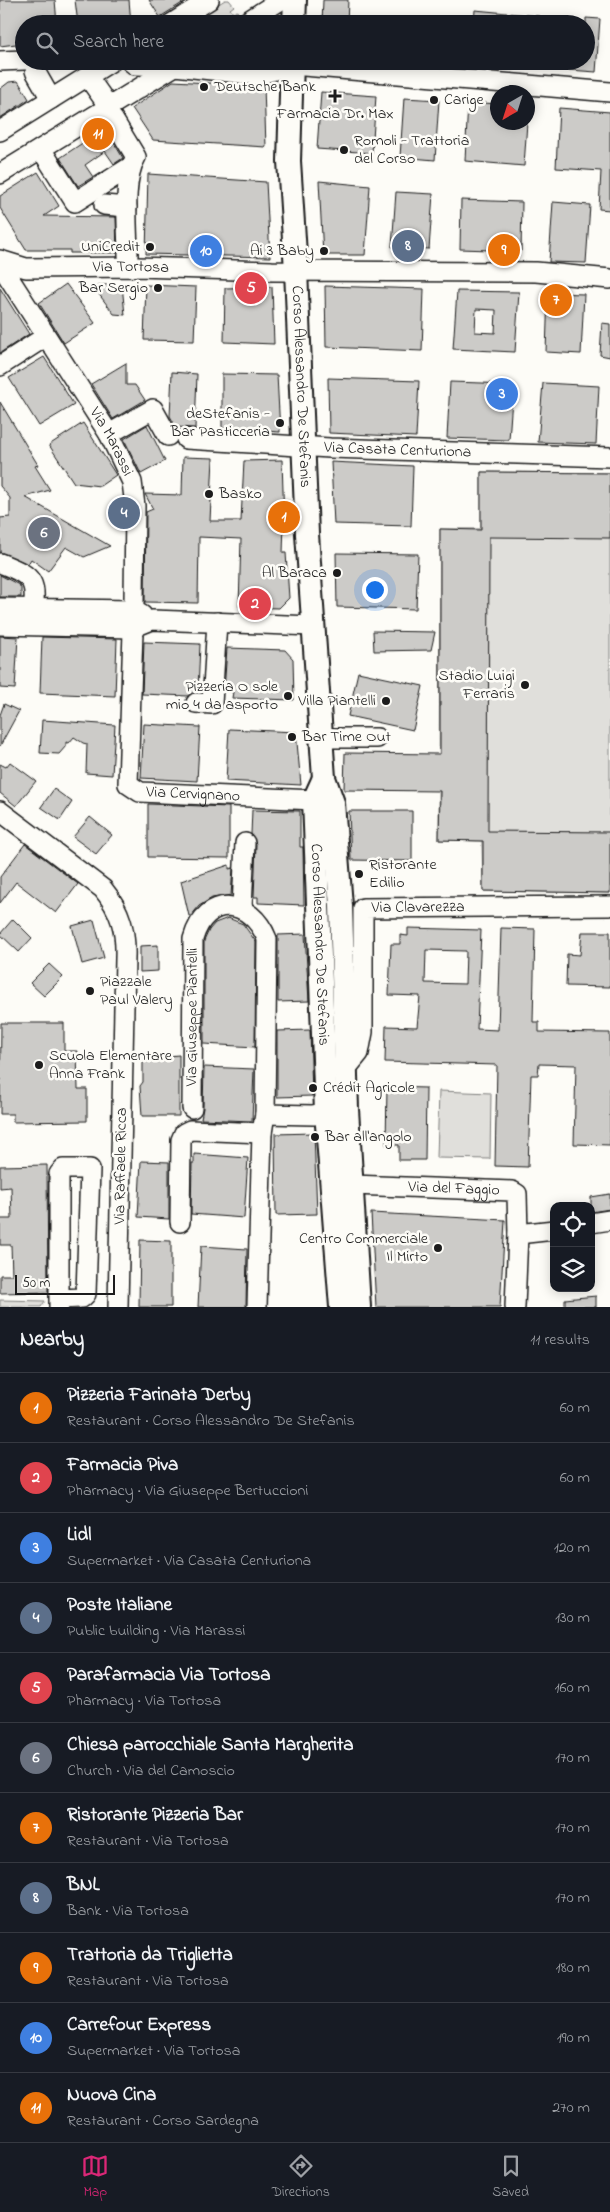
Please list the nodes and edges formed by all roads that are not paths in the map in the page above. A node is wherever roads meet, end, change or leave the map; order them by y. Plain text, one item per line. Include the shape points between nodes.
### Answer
1 (209, 0) edge
2 (281, 0) edge
3 (295, 0) edge
4 (185, 15) edge
5 (257, 15) edge
6 (294, 15) edge
7 (0, 61) edge
8 (15, 63) edge
9 (32, 70) edge
10 (98, 70) edge
11 (171, 70) edge
12 (222, 70) edge
13 (270, 70) edge
14 (288, 70) edge
15 (366, 70) edge
16 (88, 77) junction
17 (610, 92) edge
18 (51, 99) junction
19 (111, 113) junction
20 (0, 131) edge
21 (41, 149) junction
22 (130, 167) junction
23 (0, 174) edge
24 (128, 256) dead end
25 (41, 267) junction
26 (2, 269) edge
27 (296, 270) junction
28 (610, 279) edge
29 (19, 295) junction
30 (45, 337) junction
31 (0, 366) edge
32 (109, 434) junction
33 (168, 436) dead end
34 (186, 439) dead end
35 (302, 446) junction
36 (610, 457) edge
37 (0, 563) edge
38 (0, 608) edge
39 (32, 617) junction
40 (132, 619) junction
41 (217, 622) junction
42 (0, 624) edge
43 (313, 626) junction
44 (196, 703) dead end
45 (321, 738) junction
46 (377, 738) dead end
47 (324, 778) junction
48 (314, 800) junction
49 (0, 812) edge
50 (245, 843) dead end
51 (610, 906) edge
52 (242, 908) junction
53 (346, 1069) junction
54 (192, 1108) dead end
55 (337, 1111) junction
56 (265, 1114) junction
57 (262, 1133) junction
58 (352, 1185) junction
59 (610, 1220) edge
60 (180, 1222) dead end
61 (595, 1222) edge
62 (550, 1230) edge
63 (518, 1234) junction
64 (59, 1303) edge
65 (118, 1307) edge
66 (257, 1307) edge
67 (341, 1307) edge
68 (359, 1307) edge
69 (515, 1307) edge

1 - 4 street
2 - 5 street
3 - 6 main road
7 - 8 street
9 - 18 street
10 - 16 street
11 - 19 street
12 - 13 street via 257,75
14 - 27 main road, Corso Alessandro De Stefanis via 289,161
15 - 17 street
16 - 18 street
16 - 19 street
18 - 20 street
19 - 21 street
19 - 22 street via 136,157
21 - 22 street via 75,202
21 - 23 street
22 - 24 street via 114,206
25 - 26 street, Via Tortosa
25 - 27 street, Via Tortosa
25 - 29 street
26 - 29 street, Via Marassi
27 - 28 street, Via Tortosa via 536,272
27 - 35 main road, Corso Alessandro De Stefanis
29 - 30 street, Via Marassi
30 - 31 street
30 - 32 street, Via Marassi
32 - 33 street via 153,409
32 - 40 street, Via Marassi via 134,493
34 - 35 street, Via Casata Centuriona
35 - 36 street, Via Casata Centuriona
35 - 43 main road, Corso Alessandro De Stefanis
37 - 39 street via 30,579 34,588
38 - 39 street
39 - 40 street
39 - 42 street
40 - 41 street
40 - 48 street, Via Cervignano via 127,782 130,787 140,792
41 - 43 street
41 - 44 street via 212,704
43 - 45 main road, Corso Alessandro De Stefanis
45 - 46 street
45 - 47 main road, Corso Alessandro De Stefanis
47 - 48 main road, Corso Alessandro De Stefanis
47 - 53 main road, Corso Alessandro De Stefanis via 333,803 341,906
48 - 55 main road, Corso Alessandro De Stefanis
49 - 65 street, Via Raffaele Ricca via 103,889 113,901 124,927
50 - 52 street
51 - 53 street, Via Clavarezza via 363,908 363,1032 359,1052
52 - 54 street, Via Giuseppe Piantelli via 223,906 213,910 200,922 193,939
52 - 56 street via 261,925 269,948
53 - 55 main road, Corso Alessandro De Stefanis
55 - 56 street via 313,1115
55 - 58 main road, Corso Alessandro De Stefanis
55 - 67 main road, Corso Alessandro De Stefanis
56 - 57 street
57 - 60 street via 184,1132 181,1140
57 - 66 street
58 - 63 street, Via del Faggio via 512,1191 517,1194
58 - 68 main road, Corso Alessandro De Stefanis
59 - 61 street
62 - 63 street
63 - 69 street, Via del Faggio
64 - 64 street via 82,1298 86,1294 90,1169 60,1171

